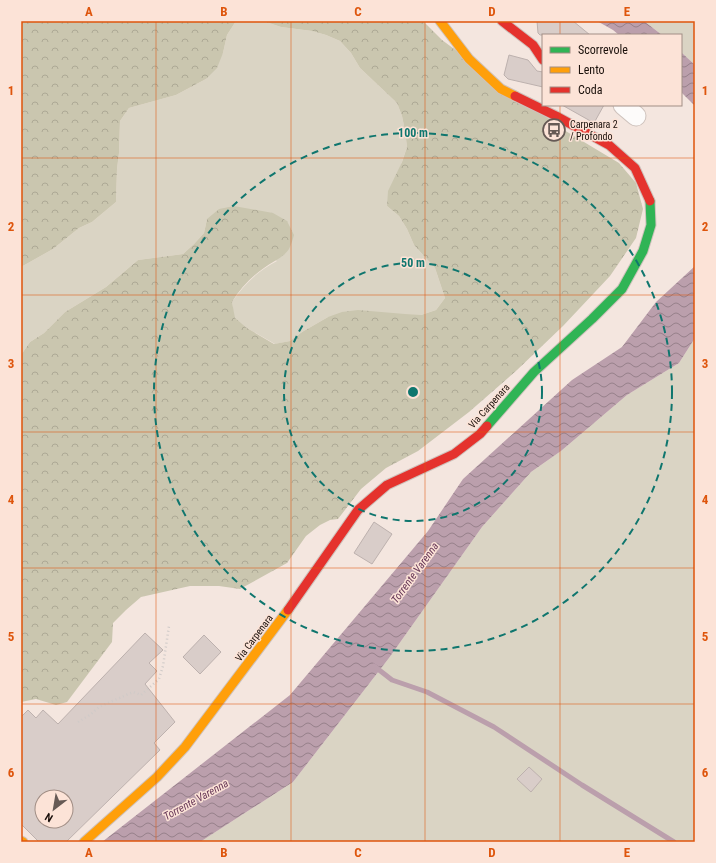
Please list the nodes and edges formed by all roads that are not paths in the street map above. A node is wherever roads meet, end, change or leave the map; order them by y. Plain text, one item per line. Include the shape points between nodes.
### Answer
1 (440, 21) edge
2 (502, 21) edge
3 (542, 58) edge
4 (84, 842) edge

1 - 4 street, Via Carpenara via 469,59 501,89 609,145 635,168 650,199 651,225 643,252 622,289 534,372 480,434 454,454 387,486 358,510 272,634 185,747 157,777
2 - 3 street via 533,45

